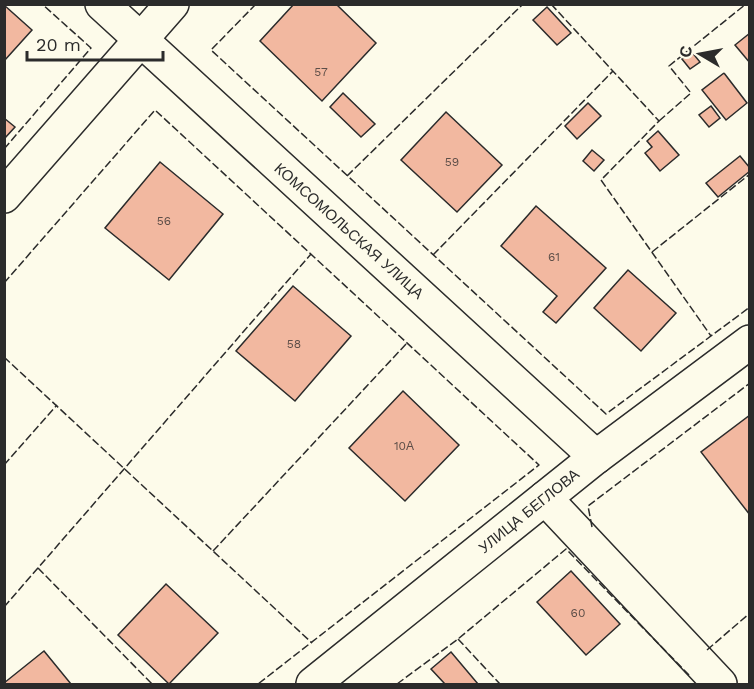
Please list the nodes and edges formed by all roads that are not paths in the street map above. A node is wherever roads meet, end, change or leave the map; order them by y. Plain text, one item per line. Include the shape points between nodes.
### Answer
1 (102, 4) edge
2 (172, 4) edge
3 (140, 40) junction
4 (4, 196) edge
5 (750, 342) edge
6 (596, 457) junction
7 (545, 498) junction
8 (314, 684) edge
9 (720, 684) edge

1 - 3 street, КОМСОМОЛЬСКАЯ УЛИЦА
2 - 3 street
3 - 4 street
3 - 6 street, КОМСОМОЛЬСКАЯ УЛИЦА
5 - 6 street, УЛИЦА БЕГЛОВА
6 - 7 street, УЛИЦА БЕГЛОВА
7 - 8 street, УЛИЦА БЕГЛОВА
7 - 9 street

